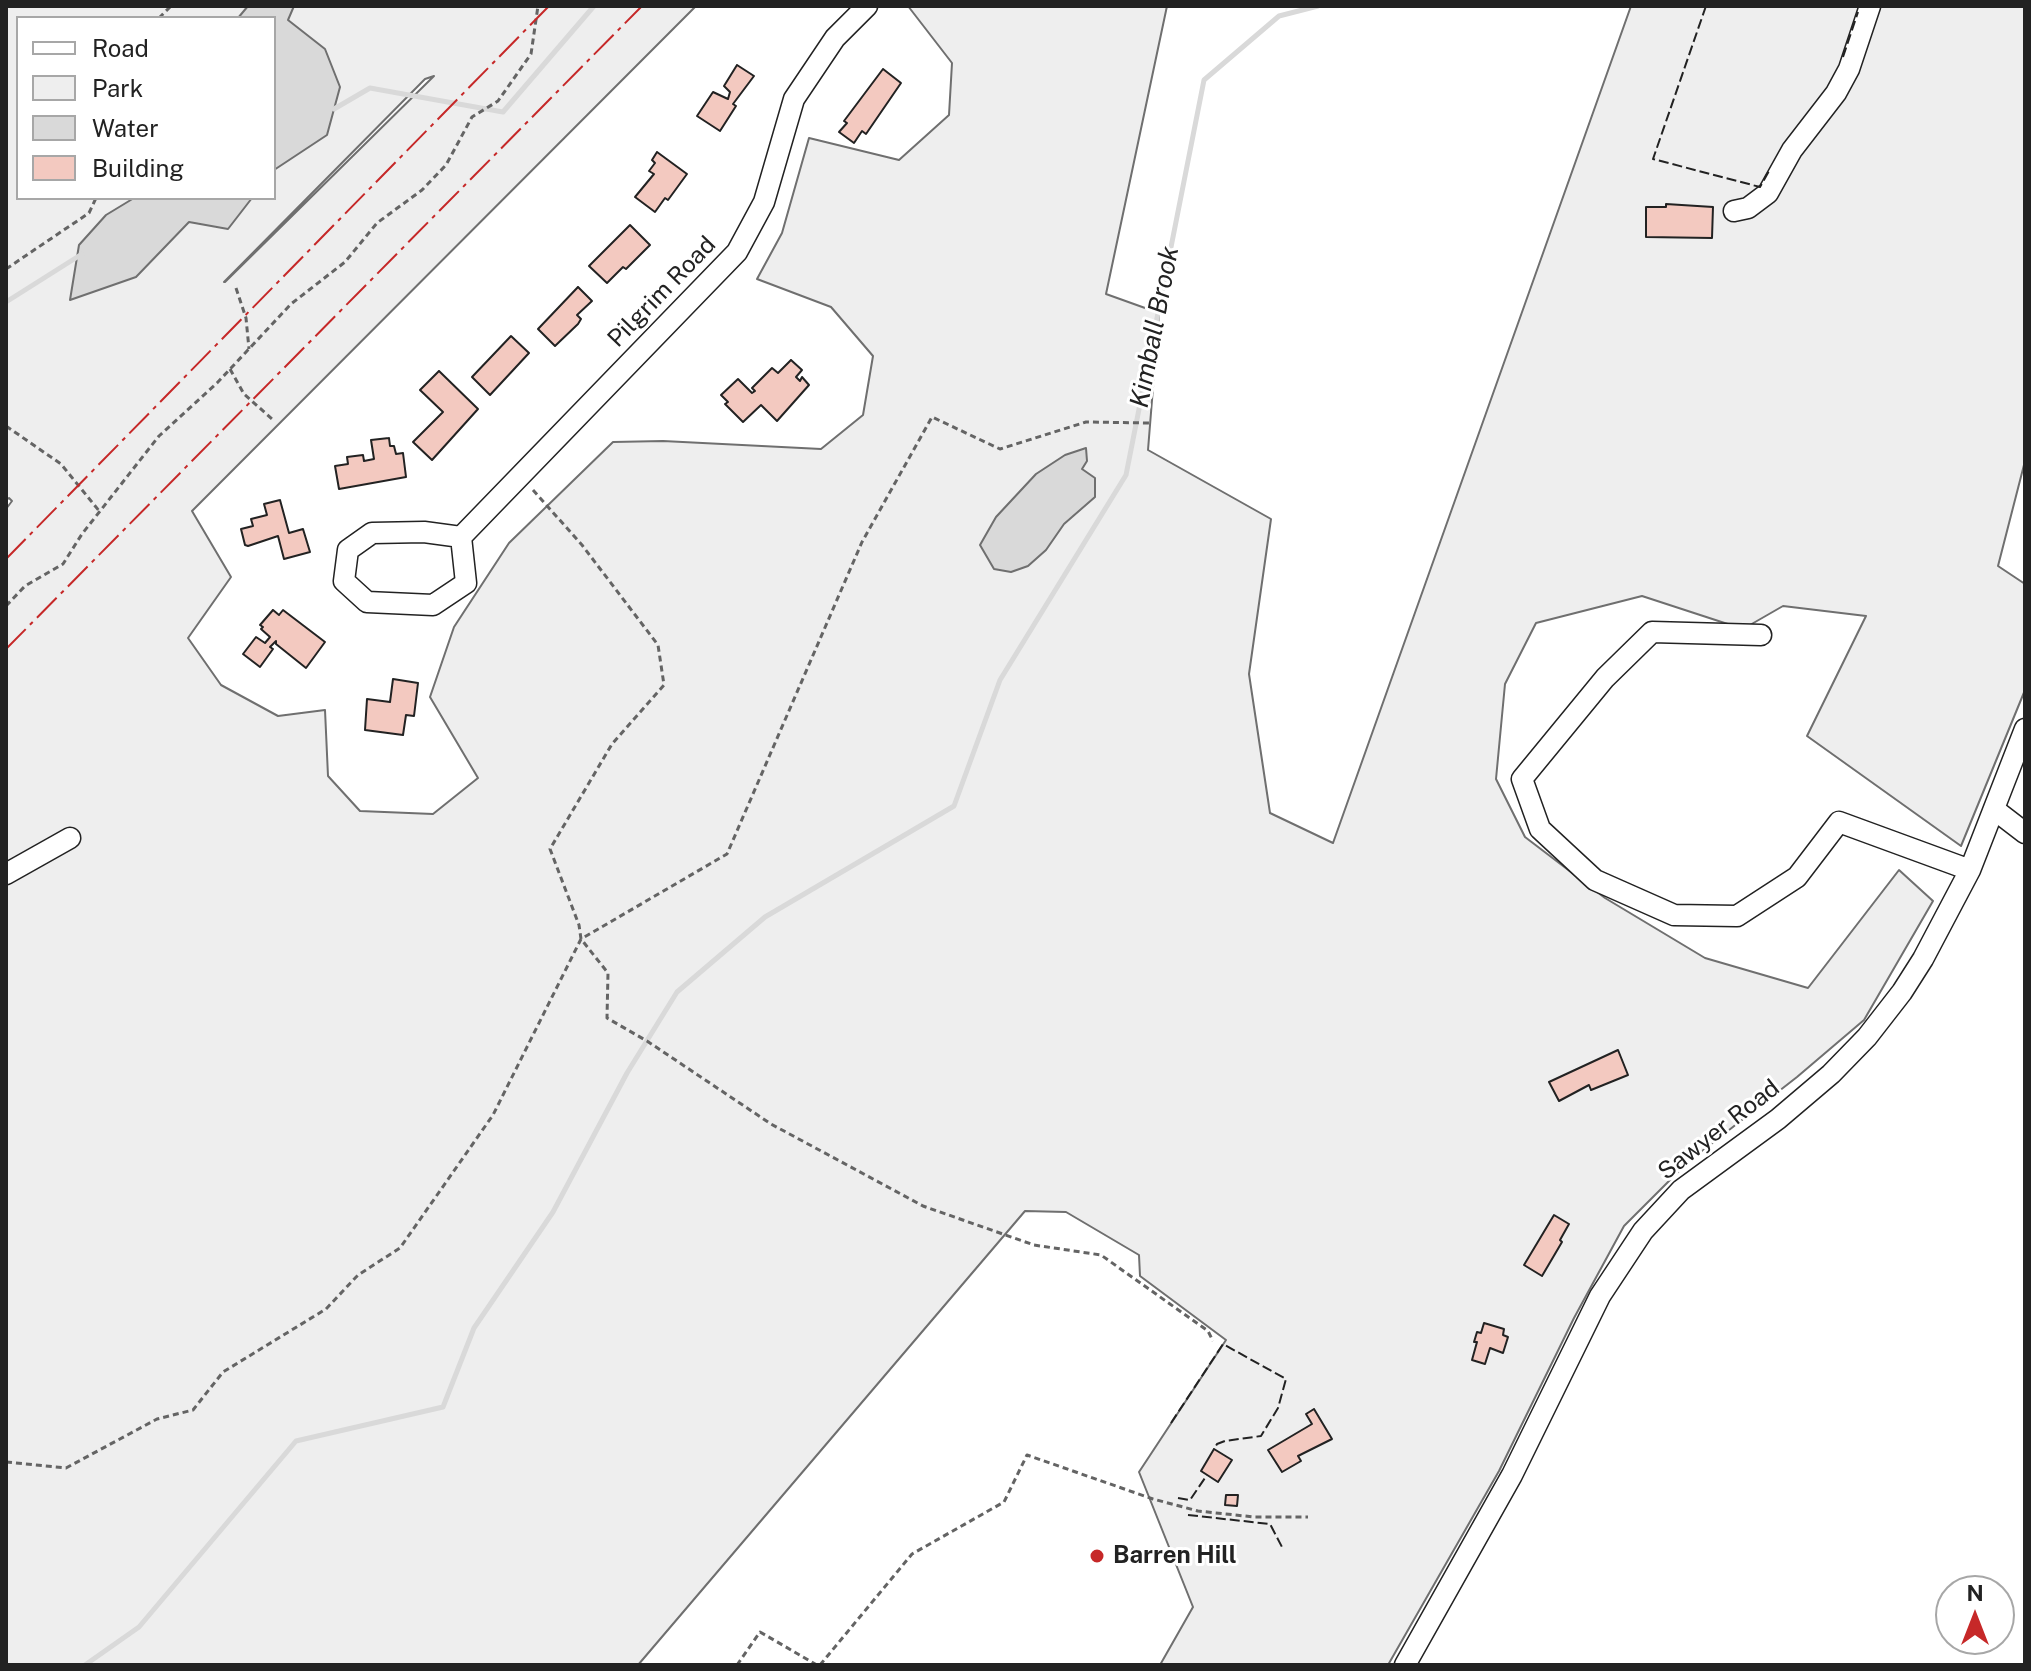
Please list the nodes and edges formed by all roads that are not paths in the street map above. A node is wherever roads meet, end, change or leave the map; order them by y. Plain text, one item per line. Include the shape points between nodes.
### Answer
1 (867, 6) edge
2 (1870, 6) edge
3 (1734, 211) dead end
4 (461, 537) junction
5 (1761, 635) dead end
6 (2025, 729) edge
7 (1995, 810) junction
8 (2025, 833) edge
9 (70, 838) dead end
10 (1970, 870) junction
11 (6, 874) edge
12 (1405, 1665) edge

1 - 4 street, Pilgrim Road via 835,38 794,99 764,202 737,252
2 - 3 street via 1836,93 1792,150 1768,193
4 - 4 street via 372,533 348,550 344,581 367,602 433,605 466,583
5 - 10 street via 1652,632 1605,678 1522,779 1540,829 1595,880 1674,915 1737,916 1797,877 1839,822
6 - 7 street, Sawyer Road
7 - 8 street
7 - 10 street, Sawyer Road
9 - 11 street
10 - 12 street, Sawyer Road via 1923,959 1867,1037 1778,1119 1681,1190 1628,1252

